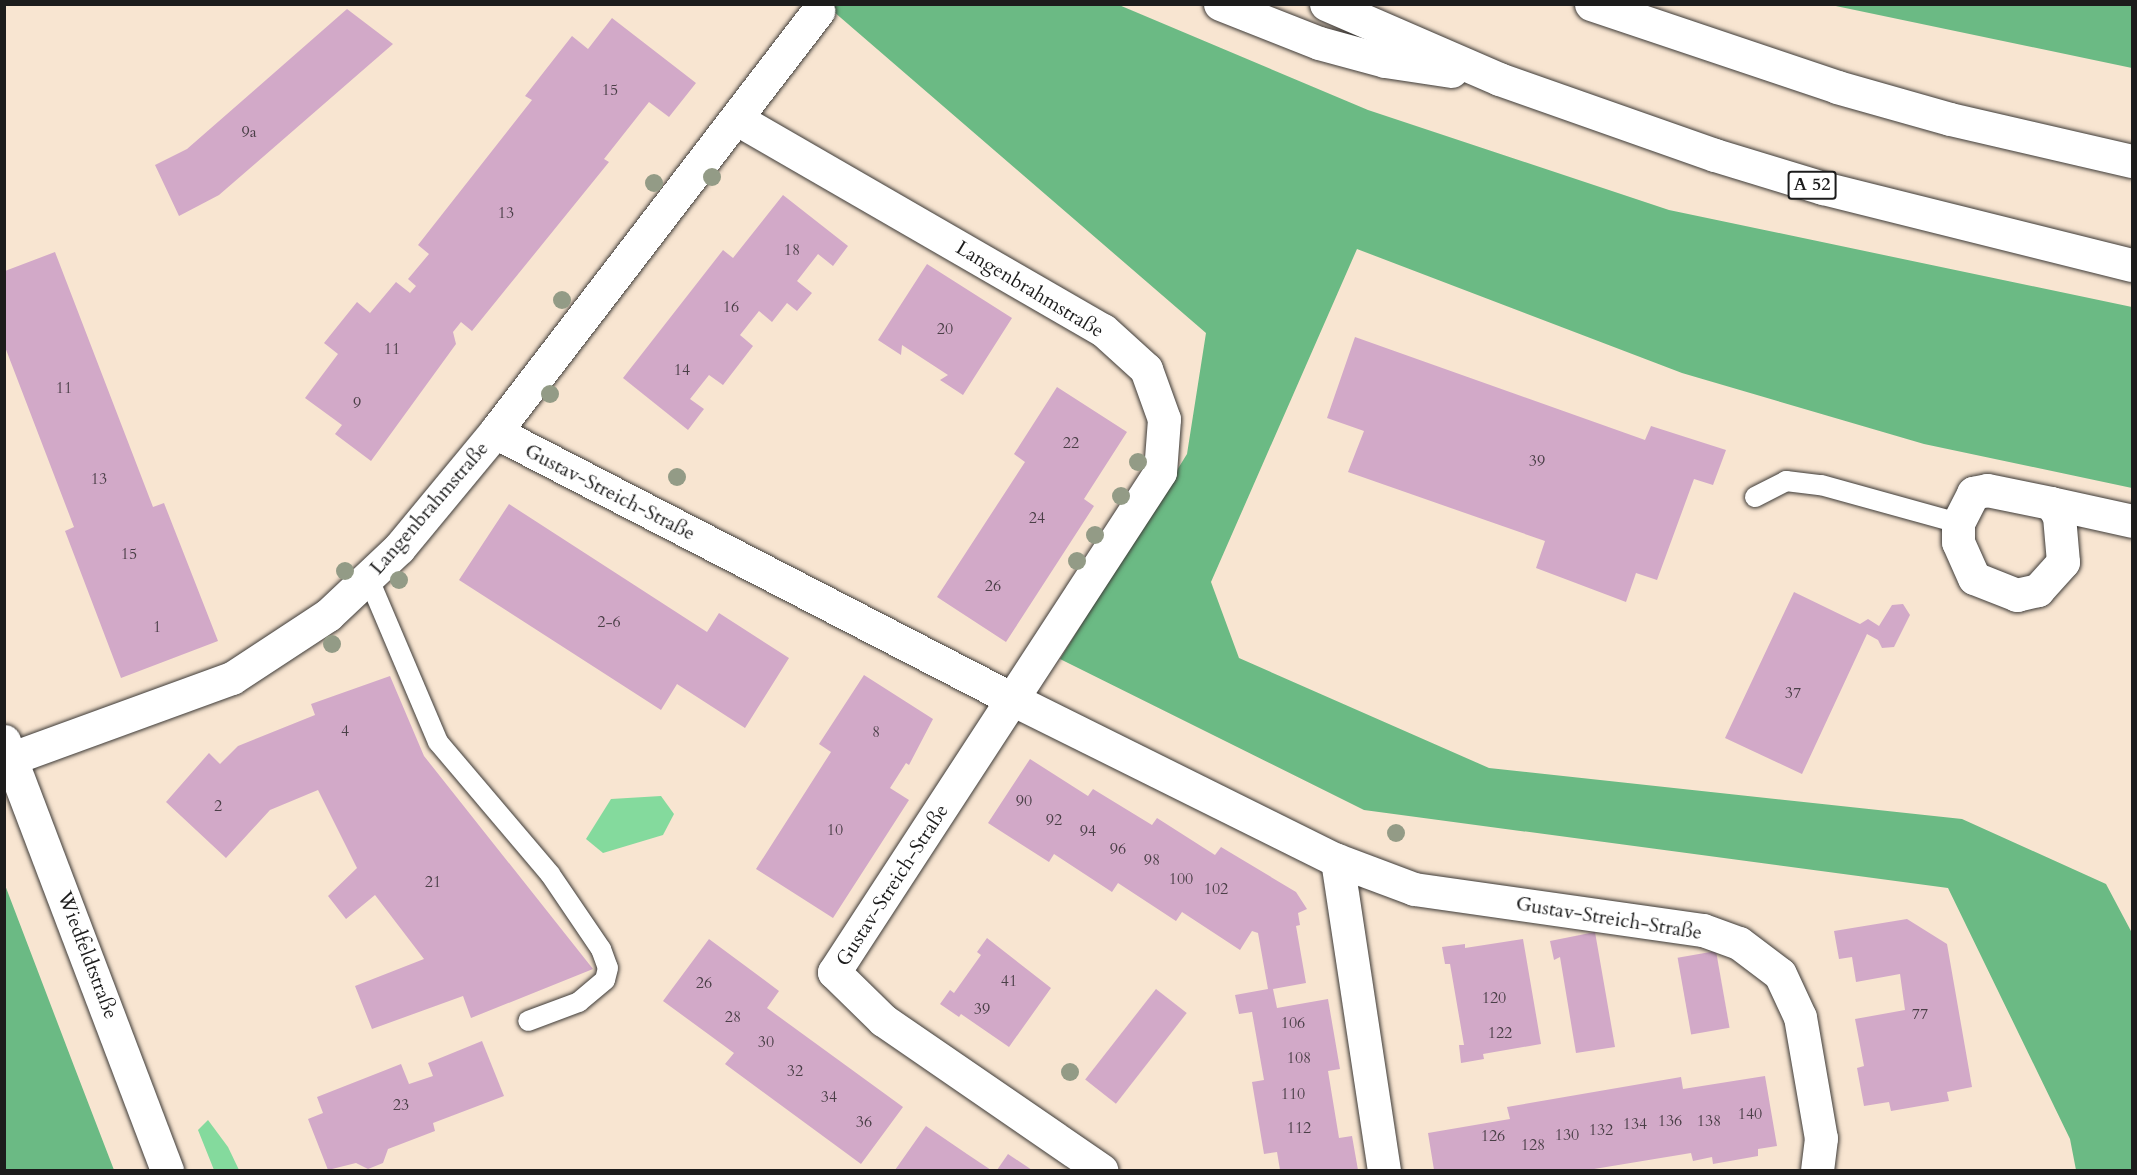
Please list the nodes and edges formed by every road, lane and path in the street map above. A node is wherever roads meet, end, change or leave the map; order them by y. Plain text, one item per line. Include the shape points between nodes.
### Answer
1 (1220, 4) edge
2 (1326, 4) edge
3 (1591, 4) edge
4 (818, 11) dead end
5 (1500, 79) junction
6 (737, 119) junction
7 (2133, 161) edge
8 (2133, 265) edge
9 (495, 432) junction
10 (1755, 497) dead end
11 (2050, 503) junction
12 (2133, 521) edge
13 (1958, 523) junction
14 (368, 577) junction
15 (1014, 700) junction
16 (8, 749) edge
17 (1337, 860) junction
18 (528, 1022) dead end
19 (168, 1170) edge
20 (1101, 1170) edge
21 (1384, 1170) edge
22 (1817, 1170) edge

1 - 5 main road via 1330,46 1385,61
2 - 5 main road, A 52
3 - 7 main road via 1859,93 1950,119
4 - 6 main road, Langenbrahmstraße
5 - 8 main road, A 52 via 1715,155 1823,188
6 - 9 main road, Langenbrahmstraße
6 - 15 main road, Langenbrahmstraße via 1103,330 1146,369 1164,419 1160,472
9 - 14 main road, Langenbrahmstraße via 399,548
9 - 15 main road, Gustav-Streich-Straße
10 - 13 lane via 1786,481 1821,485
11 - 12 main road
11 - 13 main road via 1987,490 1973,493
11 - 13 main road via 2059,516 2063,562 2038,590 2017,595 1974,578 1958,542
14 - 16 main road, Langenbrahmstraße via 328,615 232,678
14 - 18 lane via 438,742 549,874 601,949 608,968 605,980 579,1002
15 - 17 main road, Gustav-Streich-Straße
15 - 20 main road, Gustav-Streich-Straße via 834,972 883,1020
16 - 19 main road, Wiedfeldtstraße
17 - 21 main road
17 - 22 main road, Gustav-Streich-Straße via 1414,889 1703,930 1739,943 1780,974 1800,1017 1821,1138

